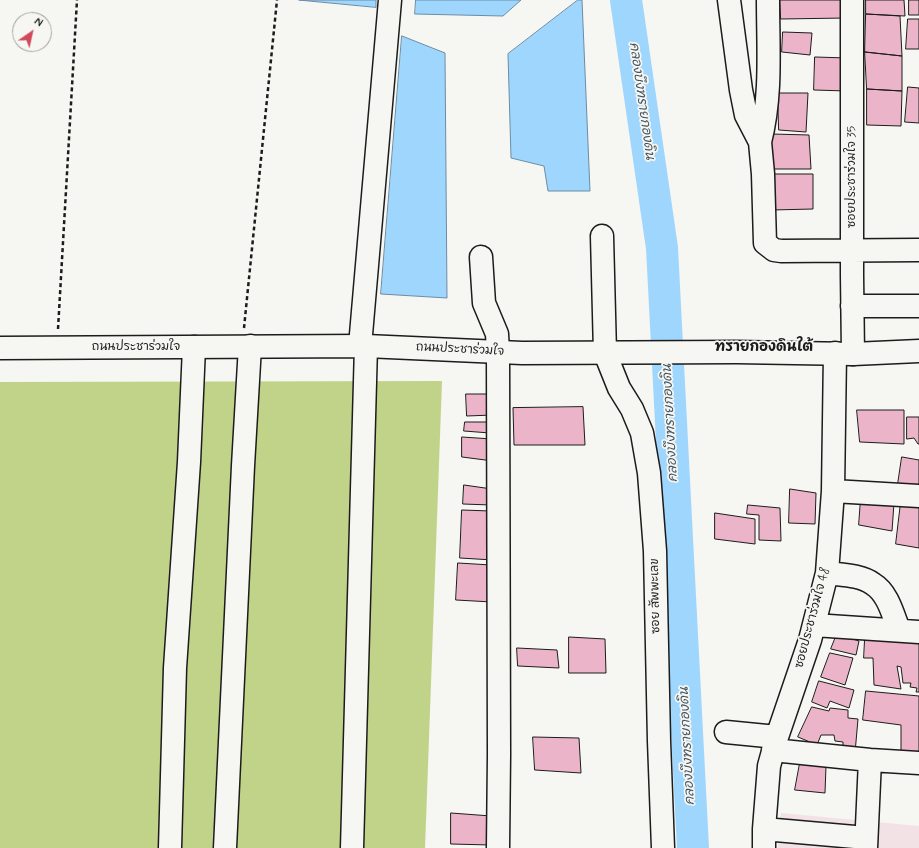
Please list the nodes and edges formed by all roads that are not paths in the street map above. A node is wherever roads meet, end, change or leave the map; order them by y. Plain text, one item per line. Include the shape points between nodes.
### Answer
1 (390, 0) edge
2 (729, 0) edge
3 (768, 0) edge
4 (852, 0) edge
5 (760, 142) junction
6 (602, 236) dead end
7 (919, 250) edge
8 (852, 251) junction
9 (481, 257) dead end
10 (852, 306) junction
11 (919, 306) edge
12 (246, 346) junction
13 (363, 346) junction
14 (194, 347) junction
15 (0, 348) edge
16 (919, 351) edge
17 (498, 352) junction
18 (605, 353) junction
19 (844, 354) junction
20 (834, 491) junction
21 (919, 496) edge
22 (827, 573) junction
23 (814, 625) junction
24 (909, 631) edge
25 (726, 732) dead end
26 (775, 743) junction
27 (870, 760) junction
28 (919, 763) edge
29 (764, 839) edge
30 (866, 843) edge
31 (170, 848) edge
32 (225, 848) edge
33 (352, 848) edge
34 (498, 848) edge
35 (663, 848) edge

1 - 13 street
2 - 5 street via 746,114
3 - 5 street via 769,81 767,109
4 - 8 street, ซอยประชาร่วมใจ 35
5 - 8 street via 765,242 774,250 781,251
6 - 18 street
7 - 8 street
8 - 10 street, ซอยประชาร่วมใจ 35
9 - 17 street via 484,303 497,334
10 - 11 street
10 - 19 street, ซอยประชาร่วมใจ 35
12 - 13 street, ถนนประชาร่วมใจ
12 - 14 street, ถนนประชาร่วมใจ
12 - 32 street via 243,474
13 - 17 street, ถนนประชาร่วมใจ
13 - 33 street
14 - 15 street, ถนนประชาร่วมใจ
14 - 31 street via 175,668
16 - 19 street, ถนนประชาร่วมใจ
17 - 18 street, ถนนประชาร่วมใจ
17 - 34 street
18 - 19 street, ถนนประชาร่วมใจ
18 - 35 street, ซอย สัพพะเลข via 642,433 649,473 655,551
19 - 20 street, ซอยประชาร่วมใจ 48
20 - 21 street
20 - 22 street, ซอยประชาร่วมใจ 48
22 - 23 street, ซอยประชาร่วมใจ 48
22 - 24 street via 861,578 874,584
23 - 24 street
23 - 26 street, ซอยประชาร่วมใจ 48
25 - 26 street
26 - 27 street
26 - 29 street, ซอยประชาร่วมใจ 48 via 769,766
27 - 28 street
27 - 30 street
29 - 30 street

